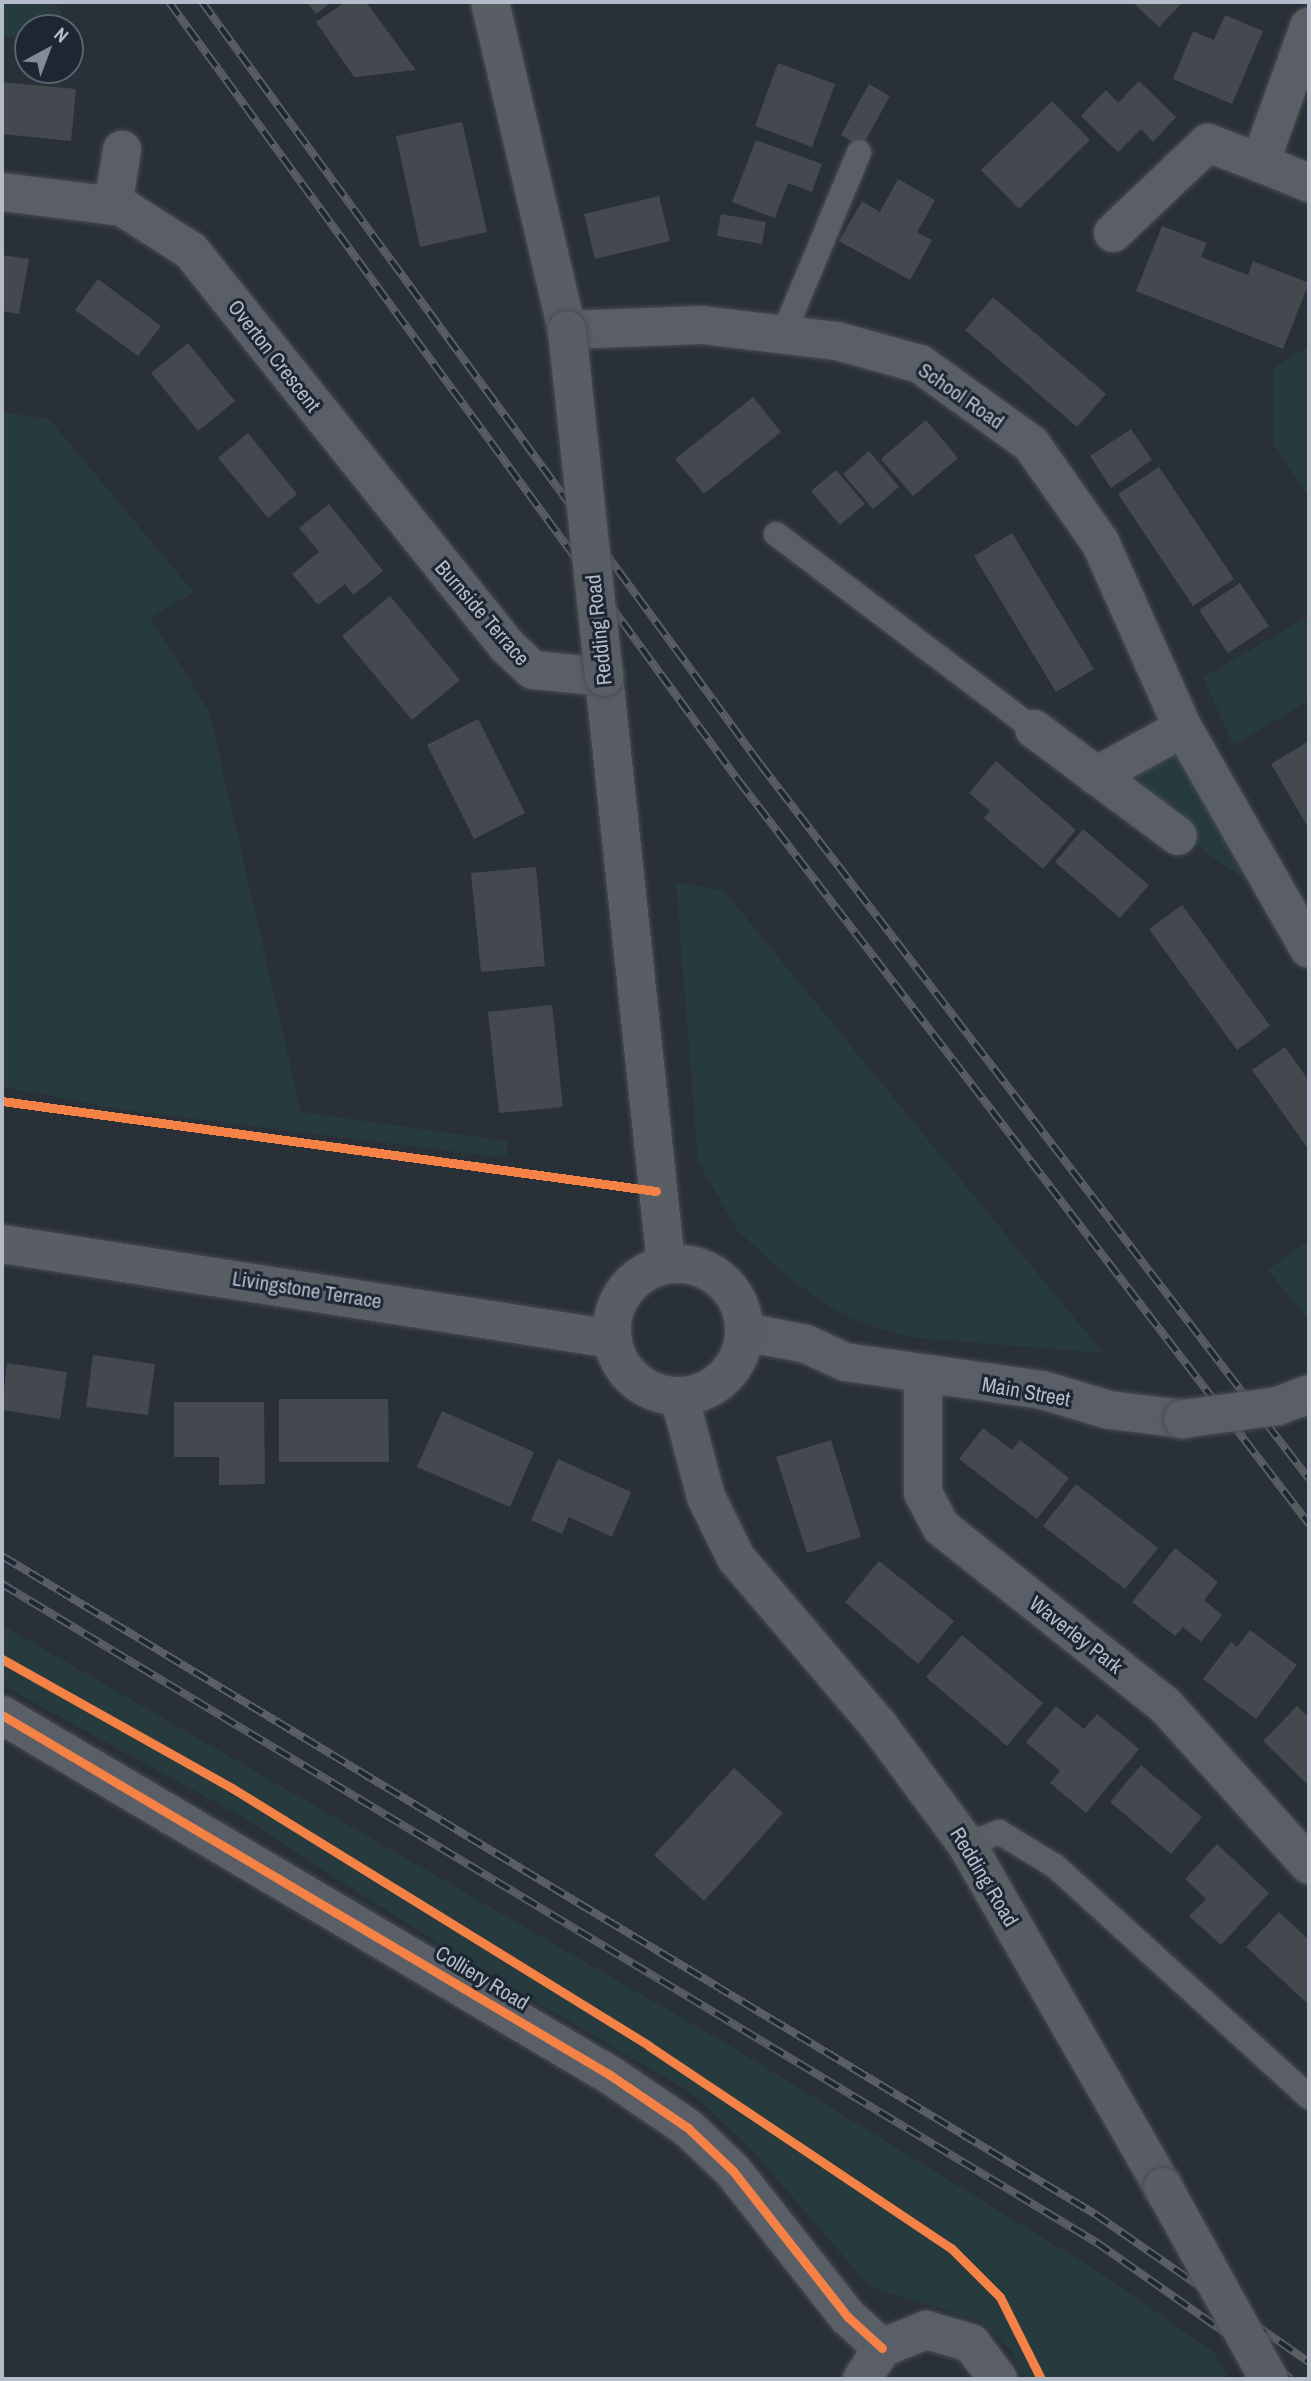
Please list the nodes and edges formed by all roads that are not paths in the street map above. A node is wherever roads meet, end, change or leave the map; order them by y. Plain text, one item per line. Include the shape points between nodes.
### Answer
1 (490, 2) edge
2 (1309, 27) edge
3 (122, 150) dead end
4 (859, 152) dead end
5 (1260, 163) junction
6 (1309, 184) edge
7 (2, 192) edge
8 (113, 206) junction
9 (1113, 233) dead end
10 (567, 330) junction
11 (783, 335) junction
12 (413, 533) joint
13 (776, 534) dead end
14 (604, 677) junction
15 (1183, 728) junction
16 (1034, 729) joint
17 (1096, 776) junction
18 (1178, 836) dead end
19 (1309, 949) edge
20 (2, 1244) edge
21 (666, 1264) junction
22 (745, 1332) junction
23 (612, 1339) junction
24 (923, 1375) junction
25 (1309, 1394) edge
26 (679, 1396) junction
27 (2, 1715) edge
28 (967, 1845) junction
29 (1309, 1865) edge
30 (1309, 2096) edge
31 (872, 2364) edge
32 (998, 2379) edge
33 (1269, 2379) edge

1 - 10 main road, Redding Road
2 - 5 street
3 - 8 street
4 - 11 lane
5 - 6 street
5 - 9 street via 1208,143
7 - 8 street, Overton Crescent
8 - 12 street, Overton Crescent via 191,251
10 - 11 street, School Road via 702,325
10 - 14 main road, Redding Road, bridge
11 - 15 street, School Road via 837,341 920,364 1031,444 1100,542
12 - 14 street, Burnside Terrace via 533,670
13 - 16 lane
14 - 21 main road, Redding Road
15 - 17 street
15 - 19 street, School Road
16 - 17 street
17 - 18 street
20 - 23 main road, Livingstone Terrace
21 - 22 main road via 716,1274 732,1290
21 - 23 main road via 634,1280 620,1296
22 - 24 street, Main Street via 806,1344 845,1362
22 - 26 main road via 729,1373 712,1388
23 - 26 main road via 630,1377 648,1390
24 - 25 street, Main Street, bridge via 1042,1390 1109,1410 1183,1419 1278,1406
24 - 29 street, Waverley Park via 923,1493 941,1527 1165,1705
26 - 28 main road, Redding Road via 706,1497 736,1558 880,1726
27 - 31 street, Colliery Road via 610,2075 688,2128 733,2171 848,2317
28 - 30 lane via 999,1832 1055,1866
28 - 33 main road, Redding Road, bridge
31 - 32 street via 914,2333 950,2333 971,2343

